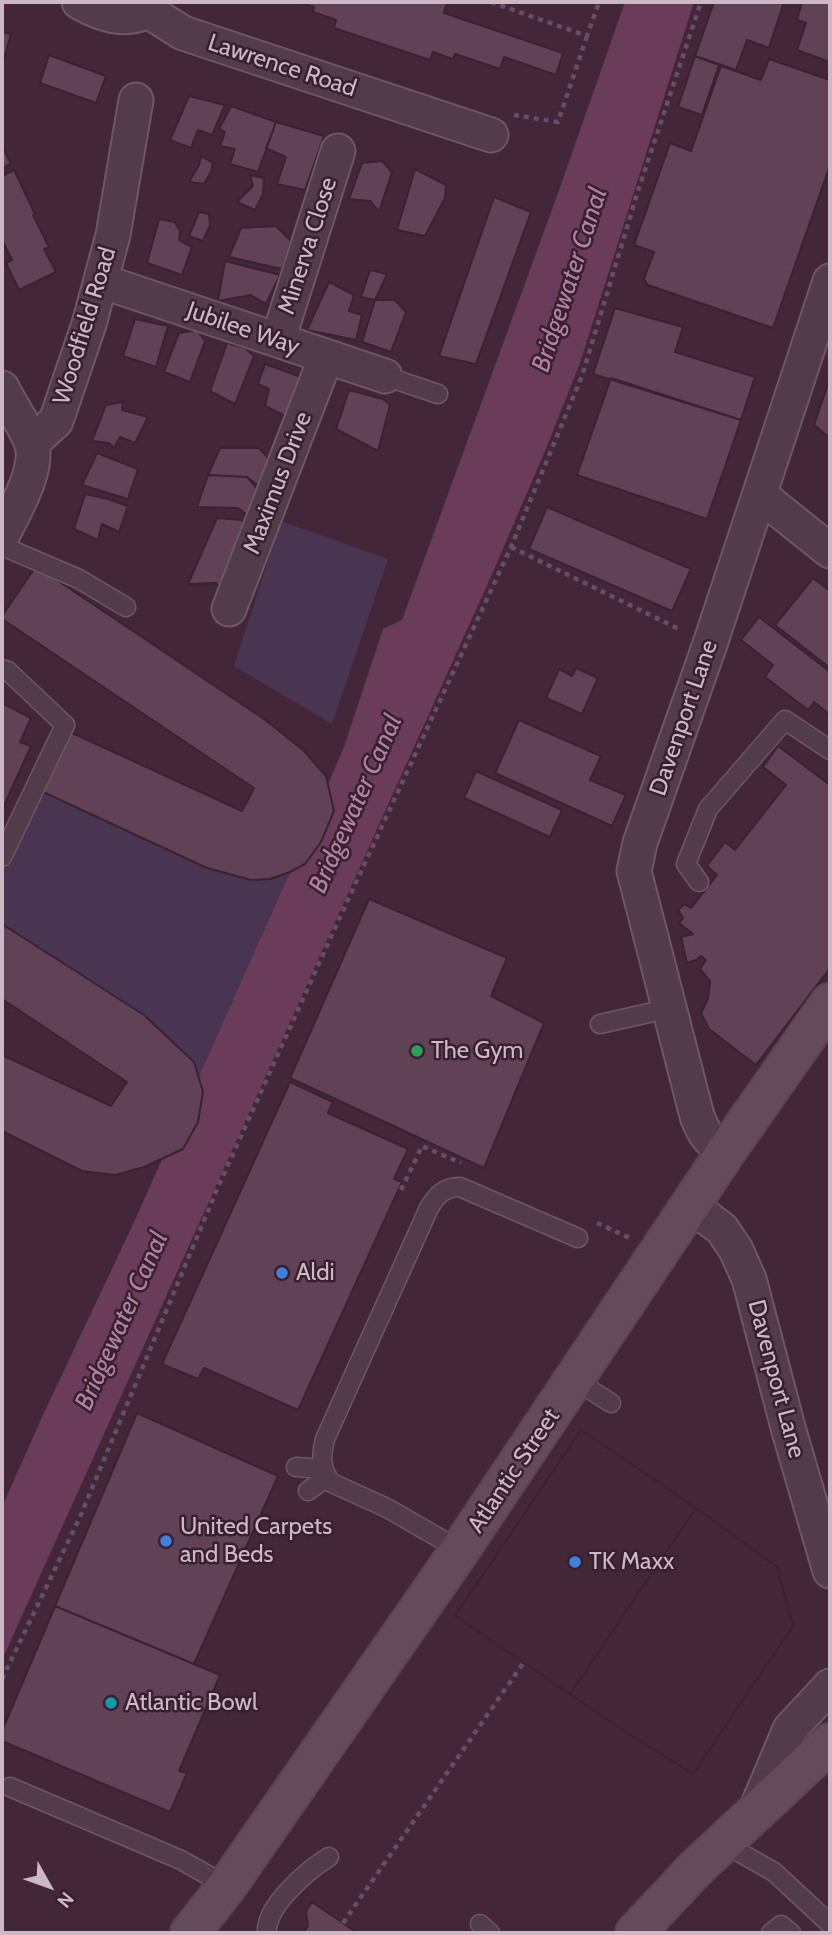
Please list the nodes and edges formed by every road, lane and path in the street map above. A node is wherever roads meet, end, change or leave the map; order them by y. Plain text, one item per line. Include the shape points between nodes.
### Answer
1 (79, 2) edge
2 (491, 2) edge
3 (599, 2) edge
4 (701, 2) edge
5 (151, 6) edge
6 (587, 36) junction
7 (136, 100) dead end
8 (491, 135) joint
9 (338, 151) dead end
10 (101, 281) junction
11 (830, 281) edge
12 (278, 340) junction
13 (326, 358) junction
14 (385, 376) joint
15 (2, 388) edge
16 (438, 394) dead end
17 (32, 443) junction
18 (760, 495) junction
19 (2, 536) edge
20 (2, 547) edge
21 (511, 547) junction
22 (830, 551) edge
23 (125, 607) dead end
24 (229, 609) dead end
25 (710, 644) junction
26 (2, 669) edge
27 (830, 750) edge
28 (2, 857) edge
29 (699, 882) dead end
30 (830, 1003) edge
31 (671, 1009) junction
32 (600, 1024) dead end
33 (725, 1153) junction
34 (690, 1206) junction
35 (578, 1238) dead end
36 (575, 1380) junction
37 (611, 1403) dead end
38 (296, 1467) dead end
39 (325, 1473) junction
40 (308, 1491) dead end
41 (460, 1550) junction
42 (830, 1571) edge
43 (524, 1662) dead end
44 (2, 1679) edge
45 (830, 1686) edge
46 (822, 1757) edge
47 (10, 1787) dead end
48 (754, 1815) junction
49 (723, 1843) junction
50 (329, 1857) dead end
51 (227, 1886) junction
52 (343, 1923) dead end
53 (830, 1924) edge
54 (194, 1932) edge
55 (267, 1933) edge
56 (635, 1933) edge
57 (771, 1933) edge
58 (791, 1933) edge

1 - 5 street, Lawrence Road via 125,17 140,15
2 - 6 path
3 - 6 path
4 - 21 path via 582,376
5 - 8 street, Lawrence Road via 166,24 183,33
6 - 8 path via 558,122 512,114
7 - 10 street, Woodfield Road
9 - 12 street, Minerva Close
10 - 12 street, Jubilee Way
10 - 17 street, Woodfield Road via 57,421
11 - 18 street, Davenport Lane
12 - 13 street, Jubilee Way
13 - 14 street, Jubilee Way
13 - 24 street, Maximus Drive
14 - 16 lane
15 - 17 street
17 - 19 street via 31,470
18 - 22 street
18 - 25 street, Davenport Lane
20 - 23 lane via 79,579
21 - 25 path
21 - 44 path via 345,904 224,1174 80,1517
25 - 31 street, Davenport Lane via 634,871
26 - 28 lane via 65,725
27 - 29 lane via 785,720 708,808 686,864
30 - 33 street, Atlantic Street
31 - 32 lane
31 - 33 street, Davenport Lane via 703,1132
33 - 34 street, Atlantic Street
34 - 36 street, Atlantic Street
34 - 42 street, Davenport Lane via 722,1229 749,1279
35 - 39 lane via 460,1187 442,1191 429,1208 325,1440
36 - 37 lane
36 - 41 street, Atlantic Street
38 - 39 lane
39 - 40 lane
39 - 41 lane via 332,1483
41 - 51 street, Atlantic Street
43 - 52 path
45 - 48 street via 790,1729
46 - 48 street
47 - 51 lane via 181,1860
48 - 49 street
49 - 53 lane via 774,1872
49 - 56 street
50 - 55 lane via 285,1894 270,1916
51 - 54 street, Atlantic Street
57 - 58 lane via 781,1925

